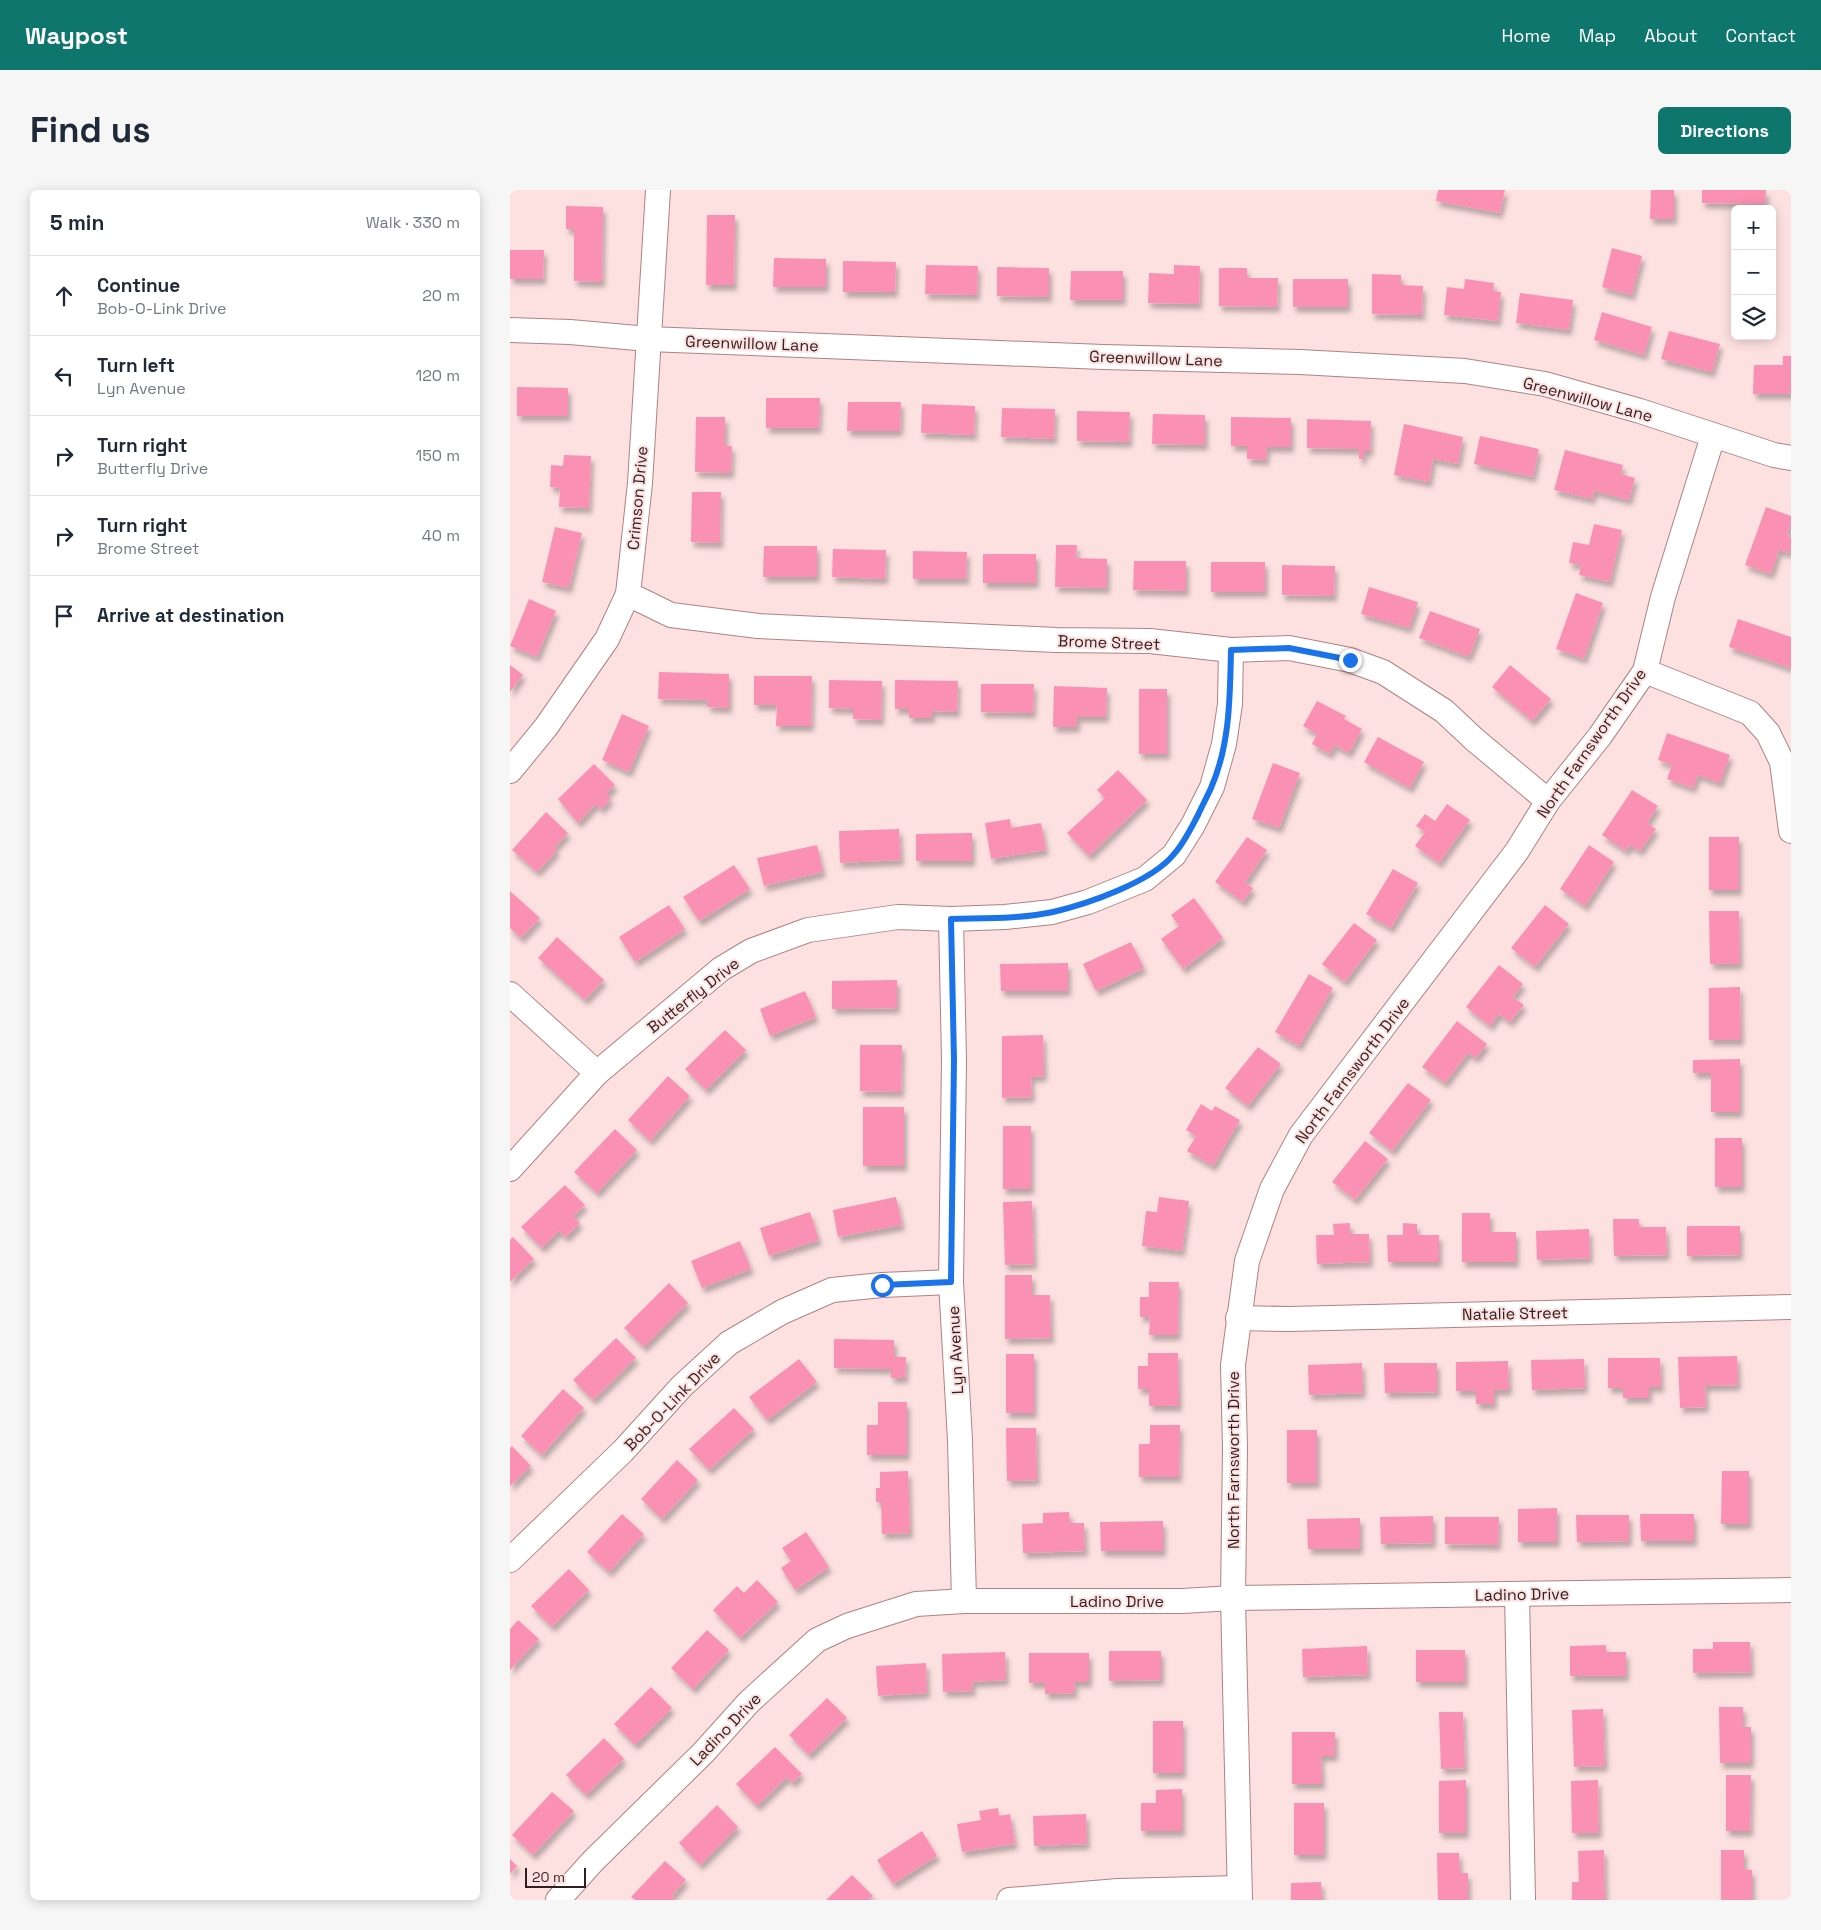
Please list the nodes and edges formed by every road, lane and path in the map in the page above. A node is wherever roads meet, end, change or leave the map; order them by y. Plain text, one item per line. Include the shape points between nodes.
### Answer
1 (658, 190) edge
2 (510, 330) edge
3 (648, 339) junction
4 (1713, 436) junction
5 (1791, 458) edge
6 (628, 594) junction
7 (1231, 650) junction
8 (1645, 671) junction
9 (510, 771) edge
10 (1548, 801) junction
11 (1791, 831) edge
12 (951, 919) junction
13 (510, 994) edge
14 (597, 1073) junction
15 (510, 1169) edge
16 (951, 1282) junction
17 (1791, 1307) edge
18 (1238, 1318) junction
19 (510, 1560) edge
20 (1791, 1590) edge
21 (1517, 1594) junction
22 (1233, 1598) junction
23 (964, 1601) junction
24 (1240, 1894) edge
25 (558, 1900) edge
26 (1009, 1900) edge
27 (1523, 1900) edge

1 - 3 street, Crimson Drive
2 - 3 street, Greenwillow Lane
3 - 4 street, Greenwillow Lane via 1300,362 1465,371 1545,384
3 - 6 street, Crimson Drive via 640,483
4 - 5 street, Greenwillow Lane
4 - 8 street, North Farnsworth Drive via 1663,597
6 - 7 street, Brome Street via 671,615 758,626 1150,642
6 - 9 street, Crimson Drive via 607,639 546,727
7 - 10 street, Brome Street via 1289,648 1350,660 1383,672 1444,711
7 - 12 street, Butterfly Drive via 1230,704 1217,770 1193,825 1174,855 1145,878 1088,902 1052,912
8 - 10 street, North Farnsworth Drive via 1600,736
8 - 11 street via 1750,713 1756,719 1768,733 1782,762
10 - 18 street, North Farnsworth Drive via 1517,851 1301,1134 1272,1189 1247,1261
12 - 14 street, Butterfly Drive via 898,917 808,930 751,951 721,969
12 - 16 street, Lyn Avenue via 954,1060
13 - 14 street
14 - 15 street, Butterfly Drive
16 - 19 street, Bob-O-Link Drive via 832,1290 782,1312 729,1343 682,1386 623,1451
16 - 23 street, Lyn Avenue via 960,1440
17 - 18 street, Natalie Street
18 - 22 street, North Farnsworth Drive via 1233,1365
20 - 21 street, Ladino Drive
21 - 22 street, Ladino Drive
21 - 27 street
22 - 23 street, Ladino Drive
22 - 24 street, North Farnsworth Drive
23 - 25 street, Ladino Drive via 916,1604 847,1626 817,1640 749,1702 703,1753 592,1861
24 - 26 street via 1118,1891

